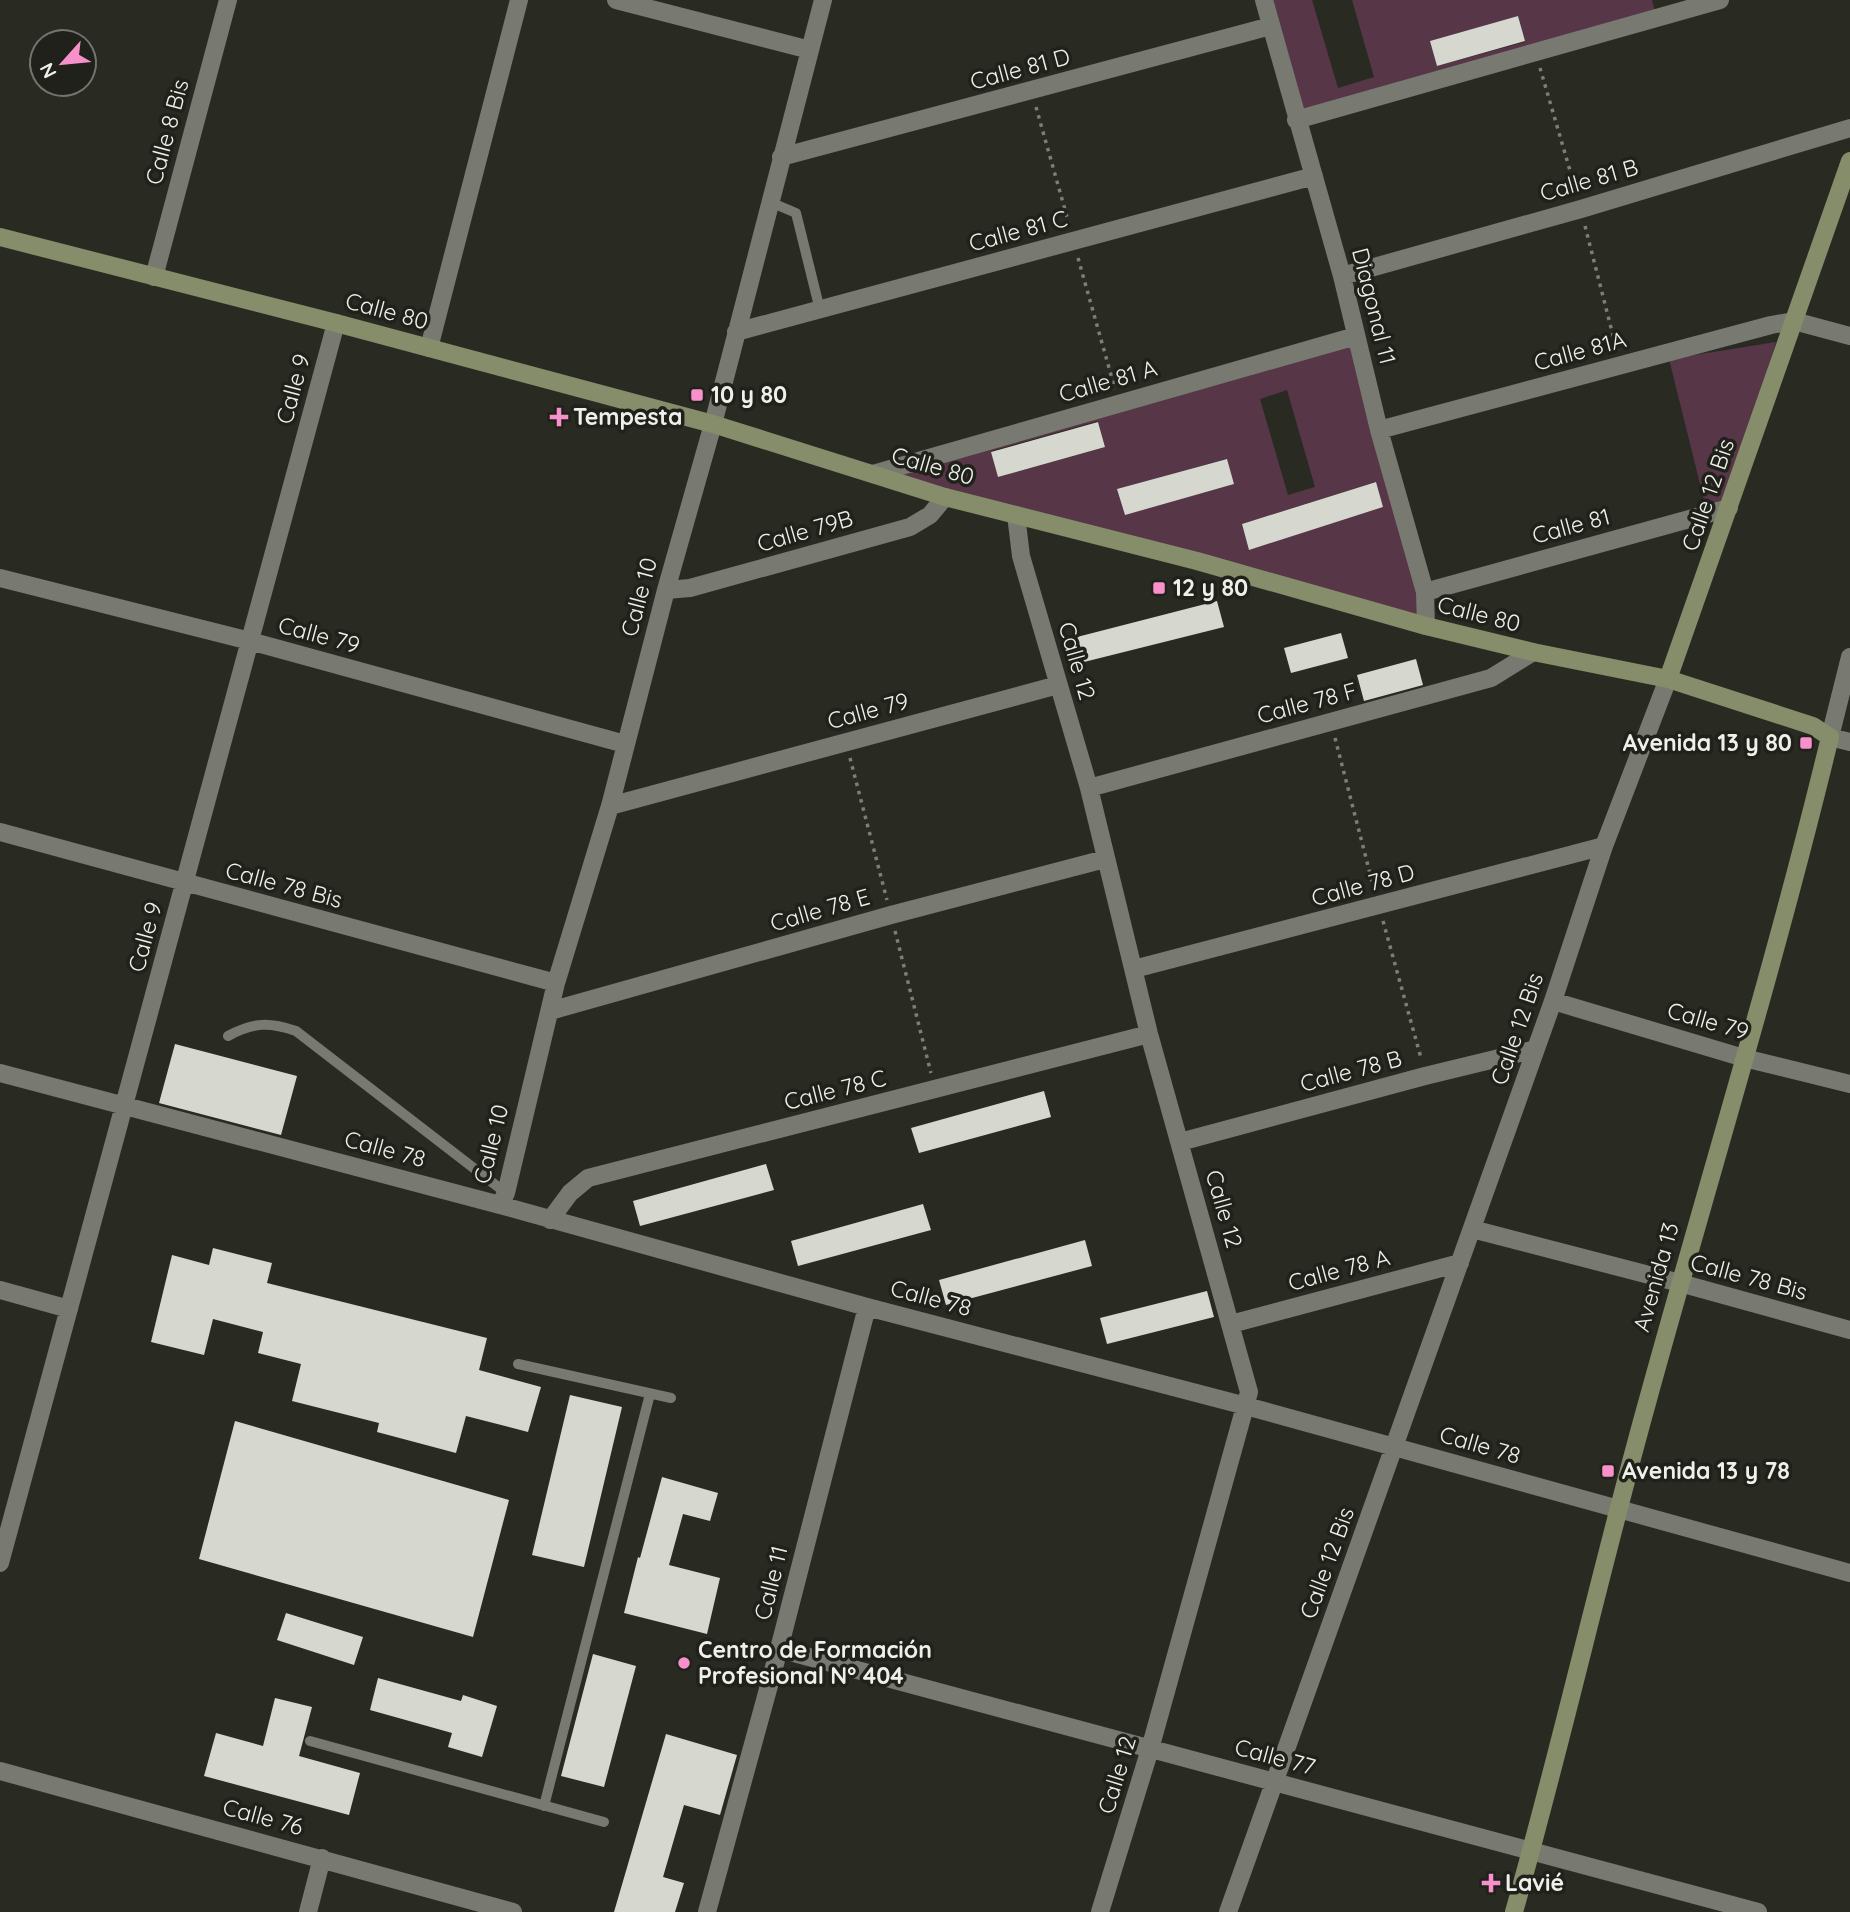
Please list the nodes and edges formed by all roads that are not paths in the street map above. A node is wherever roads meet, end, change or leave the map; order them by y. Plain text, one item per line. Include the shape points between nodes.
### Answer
1 (228, 0) edge
2 (519, 0) edge
3 (616, 0) edge
4 (823, 0) edge
5 (1264, 0) edge
6 (1720, 0) edge
7 (1271, 26) junction
8 (810, 50) junction
9 (1296, 120) junction
10 (1850, 128) edge
11 (782, 158) junction
12 (1850, 162) edge
13 (1314, 176) junction
14 (770, 202) junction
15 (0, 237) edge
16 (1342, 276) junction
17 (154, 277) junction
18 (820, 310) junction
19 (1794, 321) junction
20 (336, 323) junction
21 (736, 332) junction
22 (1356, 336) junction
23 (1850, 337) edge
24 (429, 348) junction
25 (713, 424) junction
26 (1379, 430) junction
27 (873, 474) junction
28 (945, 497) junction
29 (1729, 508) junction
30 (1016, 515) junction
31 (0, 578) edge
32 (666, 590) junction
33 (1425, 592) junction
34 (1426, 626) junction
35 (250, 641) junction
36 (1533, 652) junction
37 (1850, 657) edge
38 (1668, 679) junction
39 (1058, 685) junction
40 (1829, 737) junction
41 (1850, 742) edge
42 (625, 744) junction
43 (1089, 788) junction
44 (610, 806) junction
45 (0, 832) edge
46 (1604, 846) junction
47 (1105, 859) junction
48 (184, 884) junction
49 (1134, 969) junction
50 (556, 984) junction
51 (1553, 1001) junction
52 (550, 1012) junction
53 (1149, 1034) junction
54 (228, 1036) dead end
55 (1536, 1049) junction
56 (1744, 1058) junction
57 (0, 1073) edge
58 (1850, 1084) edge
59 (125, 1106) junction
60 (1180, 1142) junction
61 (503, 1199) junction
62 (550, 1220) junction
63 (1472, 1229) junction
64 (1460, 1262) junction
65 (1680, 1283) junction
66 (0, 1290) edge
67 (867, 1307) junction
68 (69, 1309) junction
69 (1231, 1324) junction
70 (1850, 1330) edge
71 (518, 1364) dead end
72 (650, 1394) junction
73 (671, 1398) dead end
74 (1246, 1406) junction
75 (1394, 1447) junction
76 (1618, 1510) junction
77 (7, 1511) edge
78 (0, 1563) edge
79 (1850, 1573) edge
80 (779, 1650) junction
81 (310, 1741) dead end
82 (1150, 1749) junction
83 (0, 1770) edge
84 (1274, 1783) junction
85 (544, 1806) junction
86 (604, 1822) dead end
87 (1531, 1851) junction
88 (322, 1858) junction
89 (308, 1912) edge
90 (513, 1912) edge
91 (707, 1912) edge
92 (1100, 1912) edge
93 (1228, 1912) edge
94 (1514, 1912) edge
95 (1758, 1912) edge

1 - 17 street, Calle 8 Bis
2 - 24 street
3 - 8 street
4 - 8 street, Calle 10
5 - 7 street, Diagonal 11
6 - 9 street
7 - 9 street, Diagonal 11
7 - 11 street, Calle 81 D
8 - 11 street, Calle 10
9 - 13 street, Diagonal 11
10 - 16 street, Calle 81 B
11 - 14 street, Calle 10
12 - 19 street, Calle 12 Bis
13 - 16 street, Diagonal 11
13 - 18 street, Calle 81 C
14 - 18 lane via 796,213
14 - 21 street, Calle 10
15 - 17 street, Calle 80
16 - 22 street, Diagonal 11
17 - 20 street, Calle 80
18 - 21 street, Calle 81 C
19 - 23 street
19 - 26 street, Calle 81A
19 - 29 street, Calle 12 Bis
20 - 24 street, Calle 80
20 - 35 street, Calle 9
21 - 25 street, Calle 10
22 - 26 street, Diagonal 11
22 - 27 street, Calle 81 A
24 - 25 street, Calle 80
25 - 27 street, Calle 80
25 - 32 street, Calle 10
26 - 33 street, Diagonal 11
27 - 28 street, Calle 80
28 - 30 street, Calle 80
28 - 32 street, Calle 79B via 910,527 690,589
29 - 33 street, Calle 81
29 - 38 street, Calle 12 Bis
30 - 34 street, Calle 80
30 - 39 street, Calle 12 via 1021,556
31 - 35 street, Calle 79
32 - 42 street, Calle 10
33 - 34 street, Diagonal 11
34 - 36 street, Calle 80
35 - 42 street, Calle 79
35 - 48 street, Calle 9
36 - 38 street, Calle 80
36 - 43 street, Calle 78 F via 1491,678
37 - 40 street, Avenida 13
38 - 40 street, Calle 80 via 1813,726
38 - 46 street, Calle 12 Bis
39 - 43 street, Calle 12
39 - 44 street, Calle 79
40 - 41 street, Calle 80
40 - 56 street, Avenida 13
42 - 44 street, Calle 10
43 - 47 street, Calle 12
44 - 50 street, Calle 10
45 - 48 street, Calle 78 Bis
46 - 49 street, Calle 78 D
46 - 51 street, Calle 12 Bis
47 - 49 street, Calle 12
47 - 52 street, Calle 78 E
48 - 50 street, Calle 78 Bis
48 - 59 street, Calle 9
49 - 53 street, Calle 12
50 - 52 street, Calle 10
51 - 55 street, Calle 12 Bis
51 - 56 street, Calle 79
52 - 61 street, Calle 10
53 - 60 street, Calle 12
53 - 62 street, Calle 78 C via 588,1178
54 - 61 lane via 263,1024 296,1031
55 - 60 street, Calle 78 B
55 - 63 street, Calle 12 Bis
56 - 58 street, Calle 79
56 - 65 street, Avenida 13
57 - 59 street, Calle 78
59 - 61 street, Calle 78
59 - 68 street, Calle 9
60 - 69 street, Calle 12
61 - 62 street, Calle 78
62 - 67 street, Calle 78
63 - 64 street, Calle 12 Bis
63 - 65 street, Calle 78 Bis
64 - 69 street, Calle 78 A
64 - 75 street, Calle 12 Bis
65 - 70 street, Calle 78 Bis
65 - 76 street, Avenida 13
66 - 68 street
67 - 74 street, Calle 78
67 - 80 street, Calle 11
68 - 77 street, Calle 9
69 - 74 street, Calle 12 via 1249,1392
71 - 72 lane
72 - 73 lane
72 - 85 lane
74 - 75 street, Calle 78
74 - 82 street, Calle 12
75 - 76 street, Calle 78
75 - 84 street, Calle 12 Bis
76 - 79 street, Calle 78
76 - 87 street, Avenida 13
77 - 78 street, Calle 9
80 - 82 street, Calle 77
80 - 91 street, Calle 11
81 - 85 lane
82 - 84 street, Calle 77
82 - 92 street, Calle 12
83 - 88 street, Calle 76
84 - 87 street, Calle 77
84 - 93 street, Calle 12 Bis
85 - 86 lane
87 - 94 street, Avenida 13
87 - 95 street, Calle 77
88 - 89 street
88 - 90 street, Calle 76

